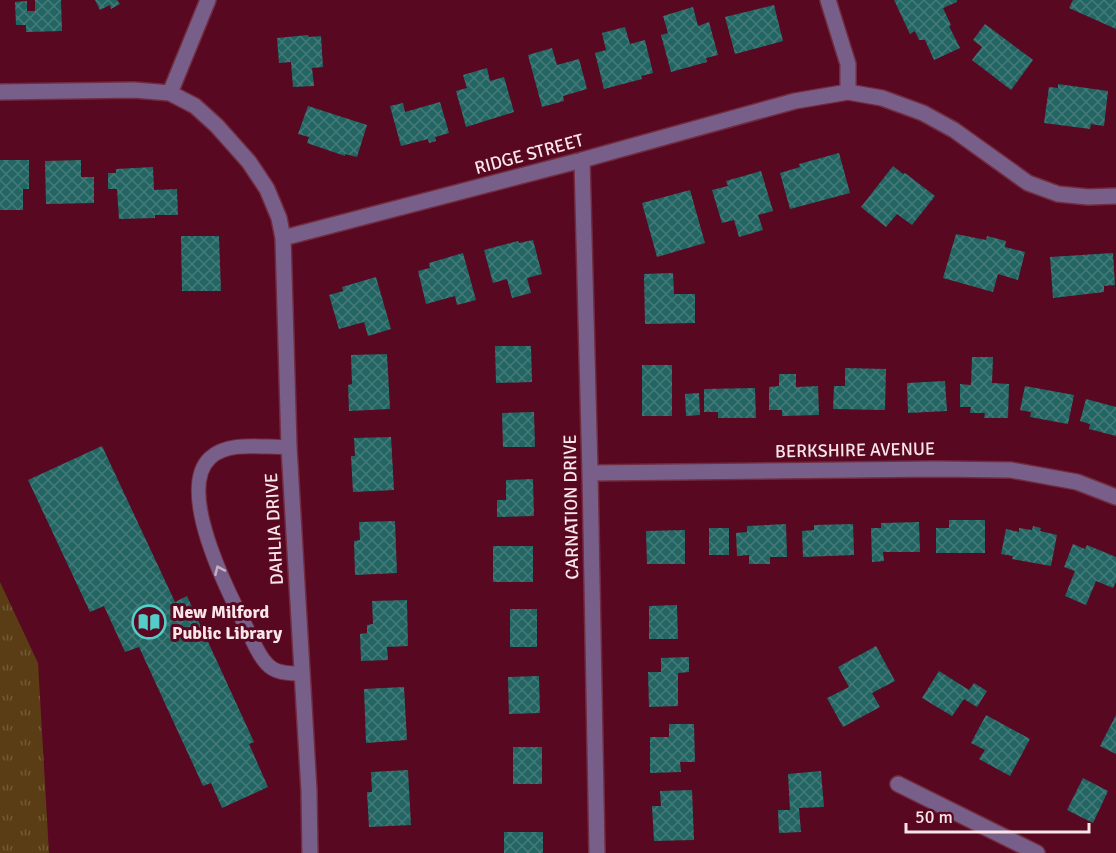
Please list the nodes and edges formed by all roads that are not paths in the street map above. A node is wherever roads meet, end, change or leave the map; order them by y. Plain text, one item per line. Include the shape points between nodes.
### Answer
1 (208, 0) edge
2 (828, 0) edge
3 (0, 92) edge
4 (848, 92) junction
5 (170, 93) junction
6 (582, 160) junction
7 (1116, 196) edge
8 (283, 238) junction
9 (289, 447) junction
10 (591, 473) junction
11 (1116, 497) edge
12 (302, 674) junction
13 (898, 783) dead end
14 (310, 853) edge
15 (597, 853) edge
16 (1037, 853) edge

1 - 5 street
2 - 4 street via 848,64
3 - 5 street
4 - 6 street, RIDGE STREET via 795,101
4 - 7 street, RIDGE STREET via 882,98 923,113 954,130 1028,183 1058,194
5 - 8 street via 195,106 218,126 249,162 267,189
6 - 8 street, RIDGE STREET
6 - 10 street, CARNATION DRIVE
8 - 9 street, DAHLIA DRIVE
9 - 12 street, DAHLIA DRIVE
12 -> 9 lane via 278,671 261,655 235,607 204,533 200,513 199,486 208,459 234,447
10 - 11 street, BERKSHIRE AVENUE via 1011,470 1077,482
10 - 15 street, CARNATION DRIVE
12 - 14 street, DAHLIA DRIVE
13 - 16 street

